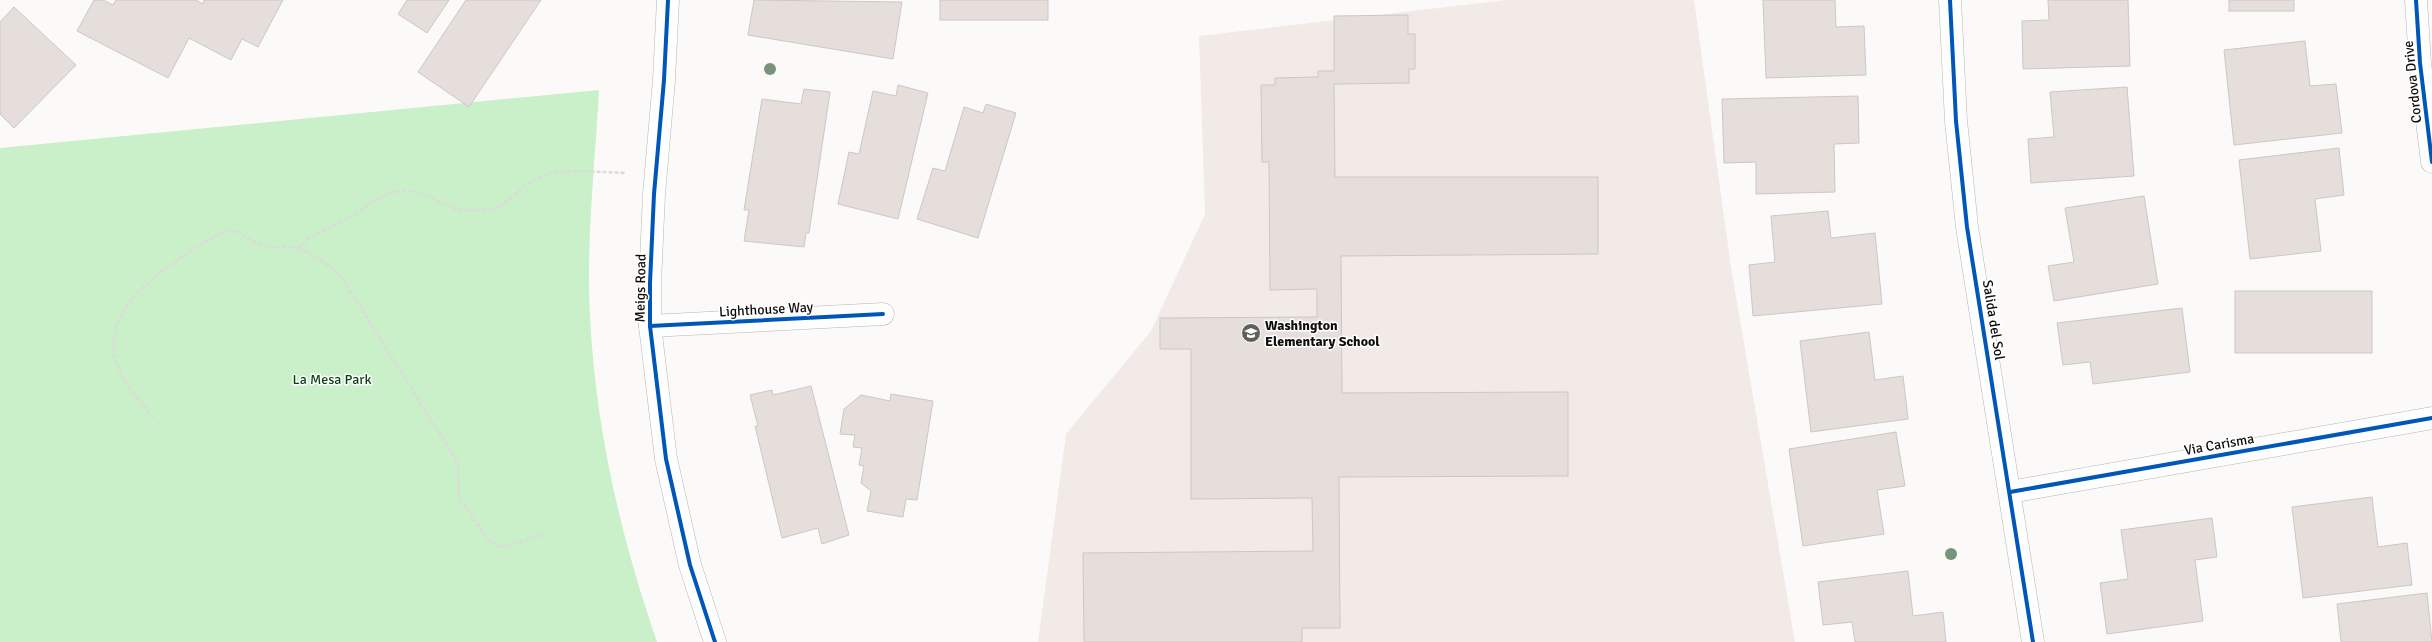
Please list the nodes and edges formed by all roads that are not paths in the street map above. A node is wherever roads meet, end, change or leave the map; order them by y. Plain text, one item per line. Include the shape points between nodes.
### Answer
1 (668, 0) edge
2 (1950, 0) edge
3 (2416, 0) edge
4 (2432, 162) edge
5 (883, 314) dead end
6 (650, 326) junction
7 (2432, 418) edge
8 (2010, 492) junction
9 (716, 642) edge
10 (2033, 642) edge

1 - 6 street, Meigs Road via 656,174
2 - 8 street, Salida del Sol via 1956,121 1967,228
3 - 4 street, Cordova Drive via 2420,63
5 - 6 street, Lighthouse Way
6 - 9 street, Meigs Road via 666,459 690,565
7 - 8 street, Via Carisma
8 - 10 street, Salida del Sol

